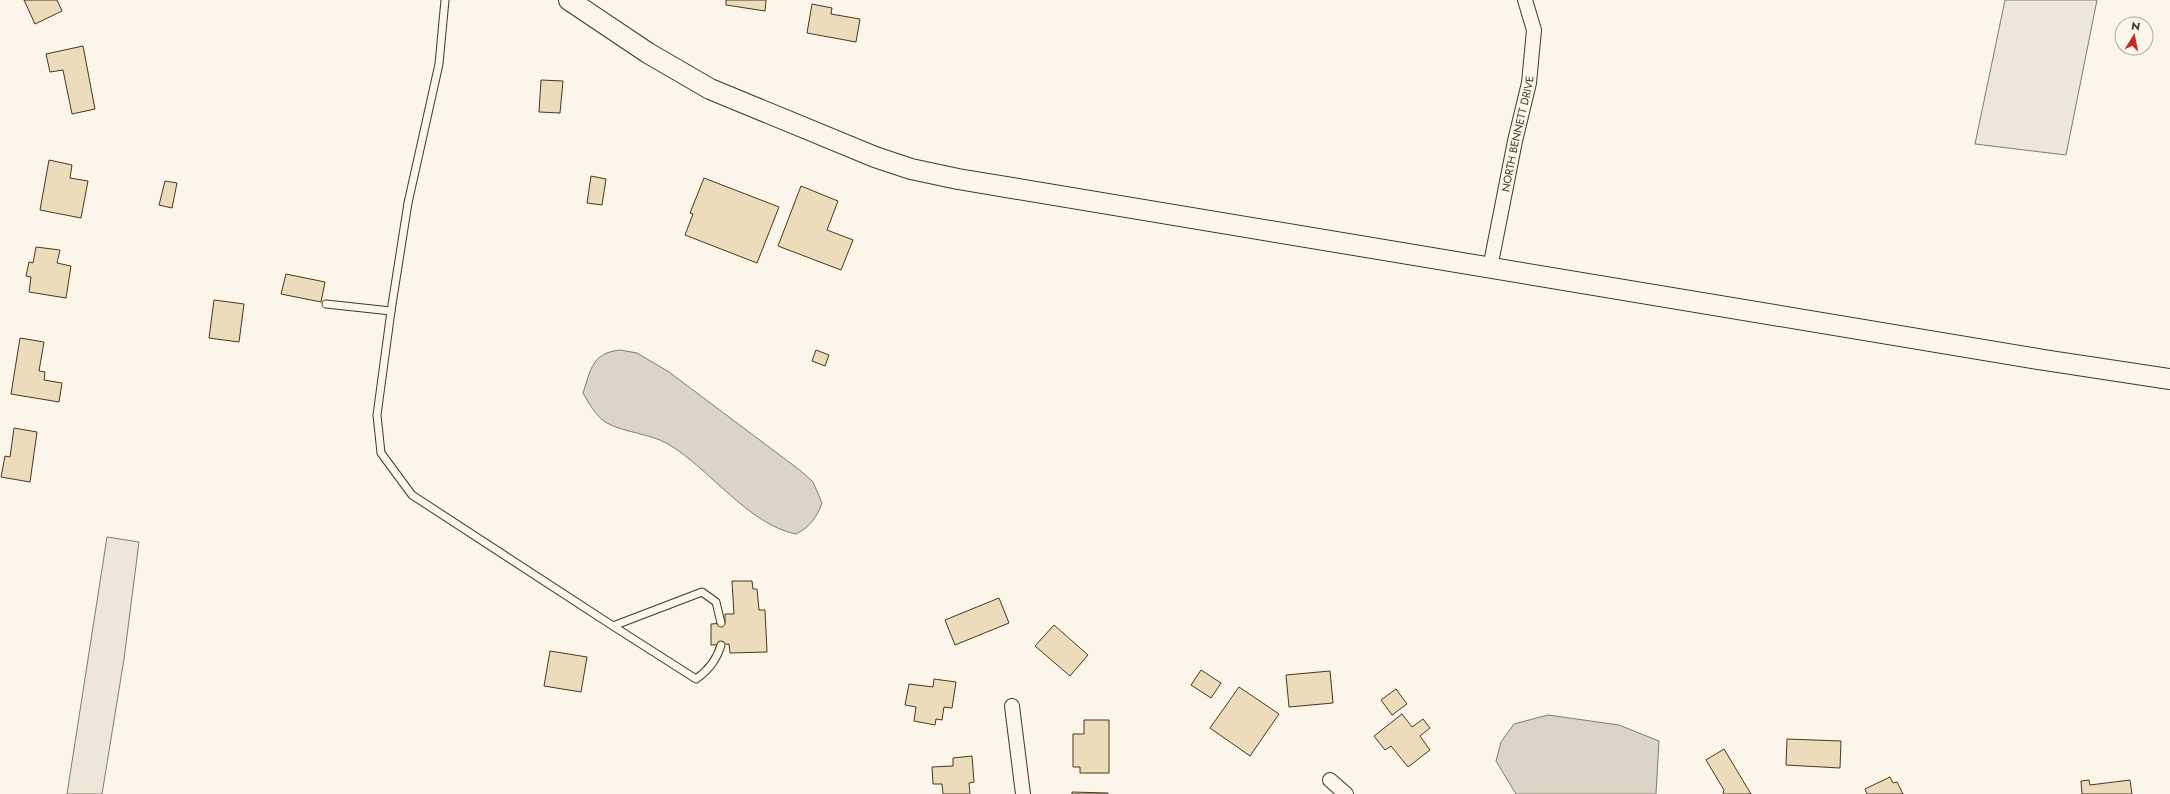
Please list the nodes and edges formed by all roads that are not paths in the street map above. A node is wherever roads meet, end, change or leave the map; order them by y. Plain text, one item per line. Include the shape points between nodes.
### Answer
1 (445, 0) edge
2 (569, 0) edge
3 (1525, 0) edge
4 (1490, 268) junction
5 (326, 304) dead end
6 (391, 311) junction
7 (2170, 379) edge
8 (720, 622) dead end
9 (612, 626) junction
10 (721, 645) dead end
11 (1012, 706) dead end
12 (1330, 780) dead end
13 (1023, 794) edge
14 (1346, 794) edge

1 - 6 lane via 438,64 408,203
2 - 4 main road via 648,53 710,89 875,157 911,168 958,179
3 - 4 street, NORTH BENNETT DRIVE via 1534,30 1529,83
4 - 7 main road
5 - 6 lane
6 - 9 lane via 377,415 381,453 412,495
8 - 9 lane via 716,602 702,592
9 - 10 lane via 696,679 711,666
11 - 13 street
12 - 14 street

